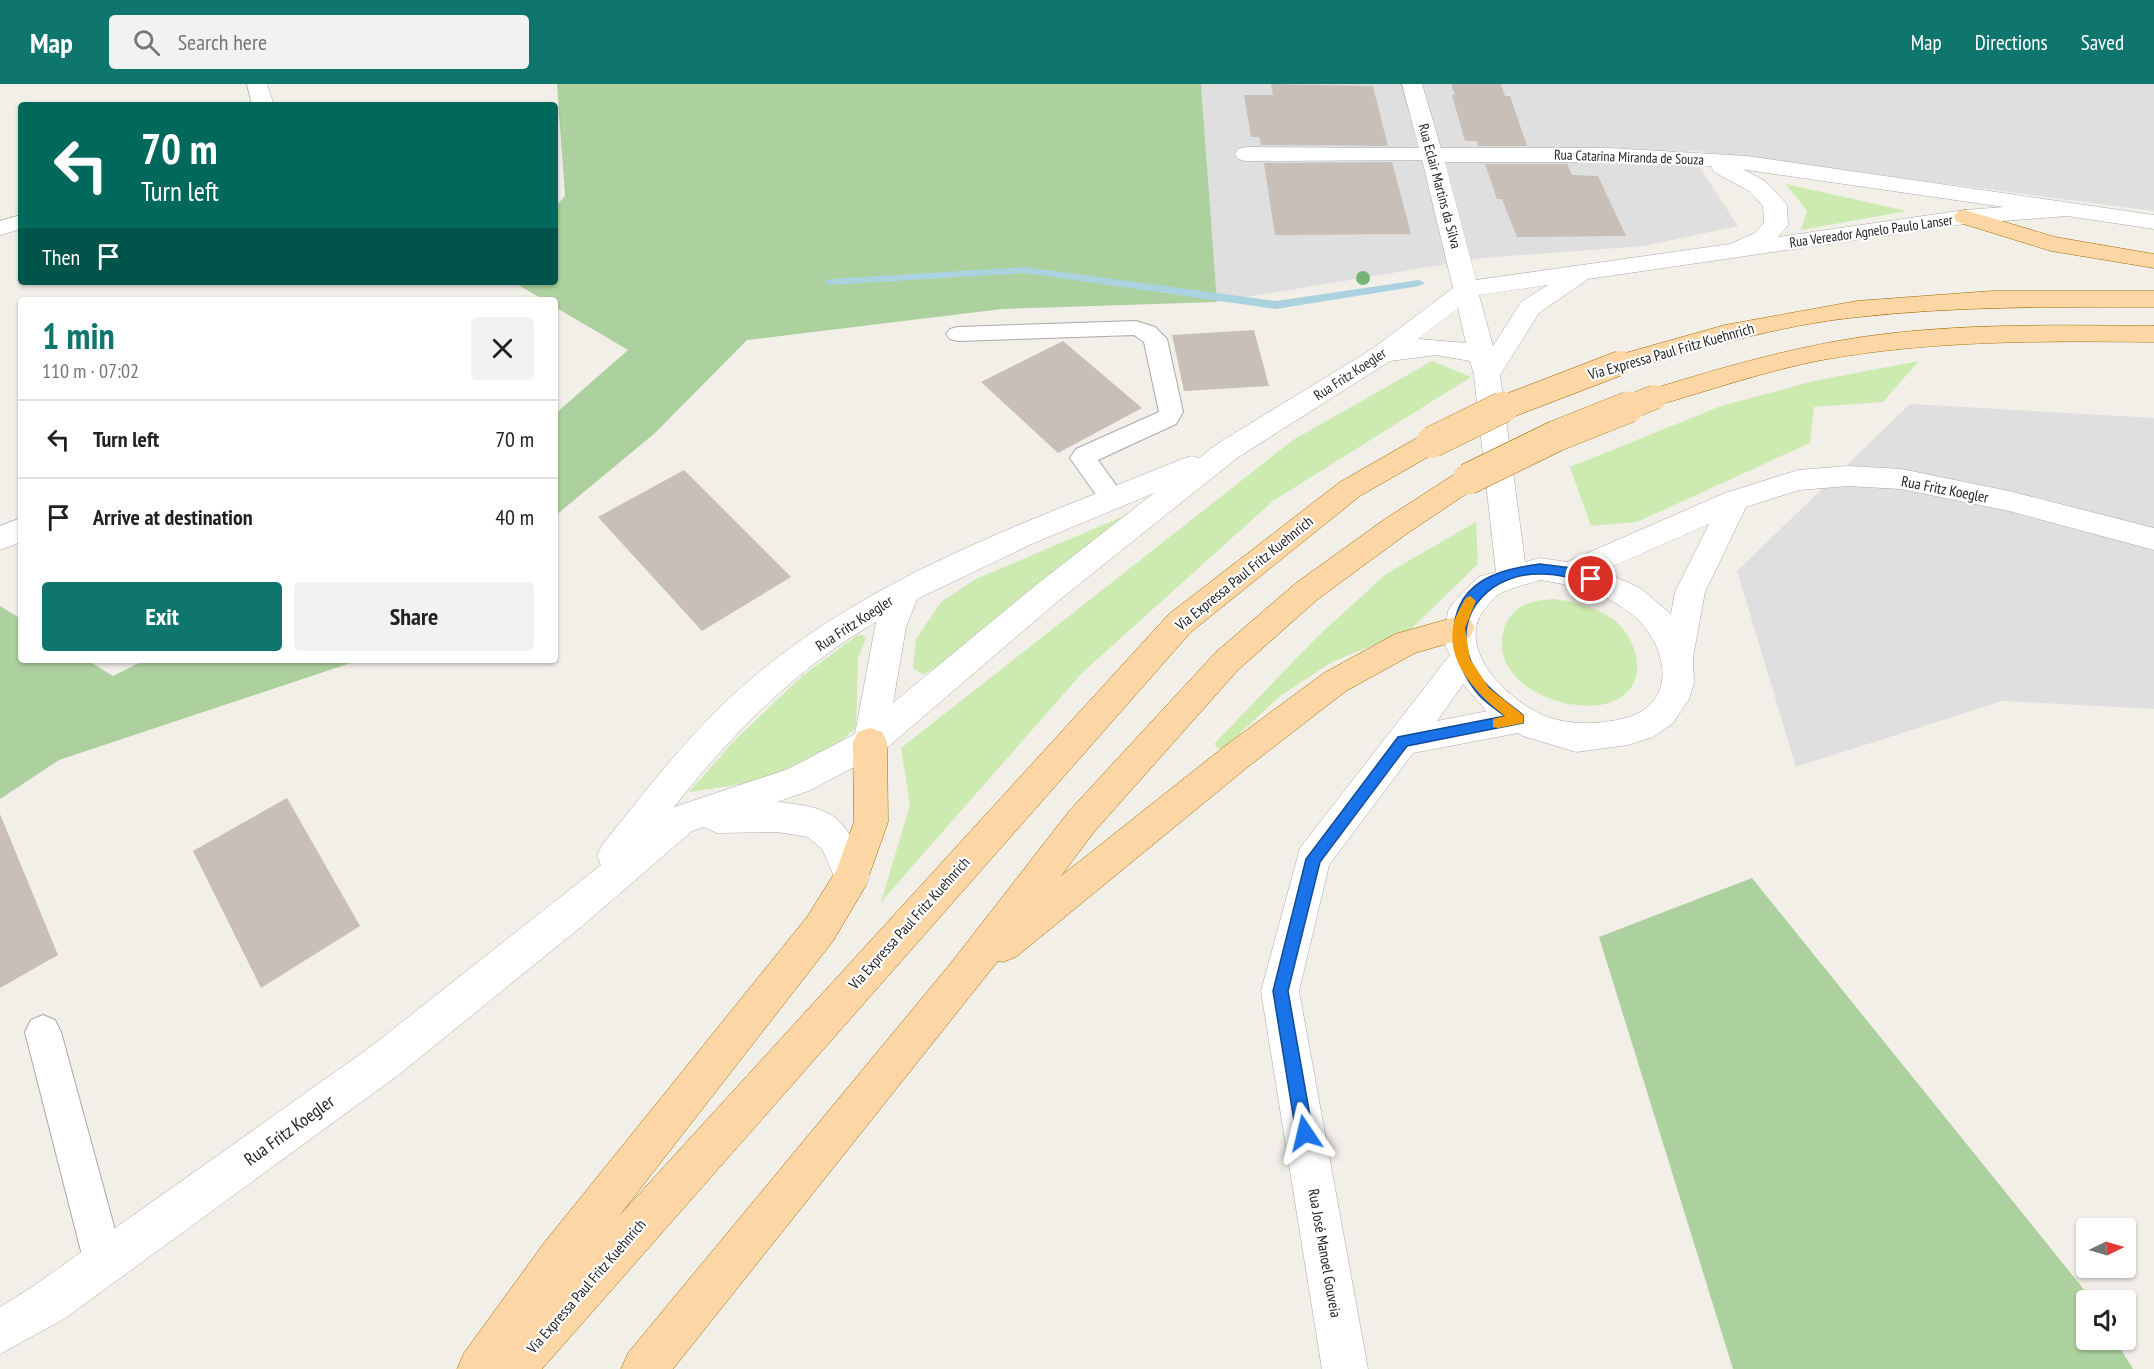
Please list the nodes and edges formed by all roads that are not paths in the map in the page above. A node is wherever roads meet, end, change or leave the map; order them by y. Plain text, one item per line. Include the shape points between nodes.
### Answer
1 (257, 84) edge
2 (1412, 84) edge
3 (262, 102) edge
4 (1246, 154) dead end
5 (1432, 155) junction
6 (1692, 158) junction
7 (1824, 175) junction
8 (2067, 209) junction
9 (1965, 217) junction
10 (2154, 222) edge
11 (18, 223) edge
12 (0, 228) edge
13 (1729, 251) junction
14 (2154, 261) edge
15 (1588, 271) junction
16 (1467, 289) junction
17 (2154, 299) edge
18 (958, 333) dead end
19 (2154, 334) edge
20 (1381, 355) junction
21 (1485, 365) junction
22 (1227, 451) junction
23 (1113, 499) junction
24 (1735, 500) junction
25 (18, 530) edge
26 (0, 539) edge
27 (2154, 539) edge
28 (1572, 572) junction
29 (1511, 573) junction
30 (905, 590) junction
31 (1461, 644) junction
32 (1680, 654) junction
33 (1518, 719) junction
34 (1403, 741) junction
35 (870, 742) junction
36 (680, 820) junction
37 (852, 876) junction
38 (567, 915) junction
39 (964, 976) junction
40 (43, 1032) dead end
41 (104, 1263) junction
42 (0, 1332) edge
43 (480, 1369) edge
44 (513, 1369) edge
45 (644, 1369) edge
46 (1345, 1369) edge

1 - 3 street
2 - 5 street, Rua Eclair Martins da Silva
4 - 5 street, Rua Catarina Miranda de Souza
5 - 6 street, Rua Catarina Miranda de Souza via 1609,154
5 - 16 street, Rua Eclair Martins da Silva
6 - 7 street, Rua Catarina Miranda de Souza
6 - 13 street via 1727,169 1757,186 1774,205 1776,225 1763,238
7 - 8 street, Rua Catarina Miranda de Souza
7 - 9 street, Rua Catarina Miranda de Souza
8 - 9 street, Rua Vereador Agnelo Paulo Lanser
8 - 10 street, Rua Vereador Agnelo Paulo Lanser
9 - 13 street, Rua Vereador Agnelo Paulo Lanser
9 - 14 main road via 2051,244
11 - 12 street
13 - 15 street, Rua Vereador Agnelo Paulo Lanser
15 - 16 street, Rua Vereador Agnelo Paulo Lanser
15 - 21 street, Rua Vereador Agnelo Paulo Lanser via 1530,308
16 - 20 street, Rua Fritz Koegler
16 - 21 street, Rua Eclair Martins da Silva
17 - 44 main road, Via Expressa Paul Fritz Kuehnrich, bridge via 1992,299 1857,309 1725,333 1620,363 1516,400 1464,424 1350,489 1180,623
18 - 23 lane via 1136,328 1155,339 1171,412 1167,418 1083,458
19 - 39 main road, bridge via 2018,333 1886,342 1822,352 1758,366 1655,397 1557,436 1468,479 1307,591 1227,661 1082,821
20 - 21 street via 1438,345
20 - 22 street, Rua Fritz Koegler
21 - 29 street, Rua Eclair Martins da Silva
22 - 23 street, Rua Fritz Koegler
22 - 35 street, Rua Fritz Koegler via 1047,593
23 - 30 street, Rua Fritz Koegler via 963,561
24 - 27 street, Rua Fritz Koegler via 1798,480 1848,476 1900,479 2010,501
24 - 28 street, Rua Fritz Koegler
24 - 32 street via 1690,592
25 - 26 street
28 - 29 street via 1540,569
28 - 32 street via 1611,586 1643,605 1667,630
29 - 31 street via 1485,585 1467,604
30 - 35 street via 890,627
30 - 38 street, Rua Fritz Koegler via 831,635 761,689 681,773
31 - 33 street via 1484,692
31 - 34 street, Rua José Manoel Gouveia
31 - 39 main road via 1406,643 1335,682
32 - 33 street via 1681,674 1676,691 1663,712 1644,727 1606,738 1561,735
33 - 34 street
34 - 46 street, Rua José Manoel Gouveia via 1313,859 1280,991
35 - 36 street, Rua Fritz Koegler via 799,780
35 - 37 main road via 871,822
36 - 37 street via 770,816 803,820 831,834
36 - 38 street, Rua Fritz Koegler
37 - 43 main road via 820,929 559,1258
38 - 41 street, Rua Fritz Koegler via 383,1062
39 - 45 main road
40 - 41 lane
41 - 42 street, Rua Fritz Koegler

